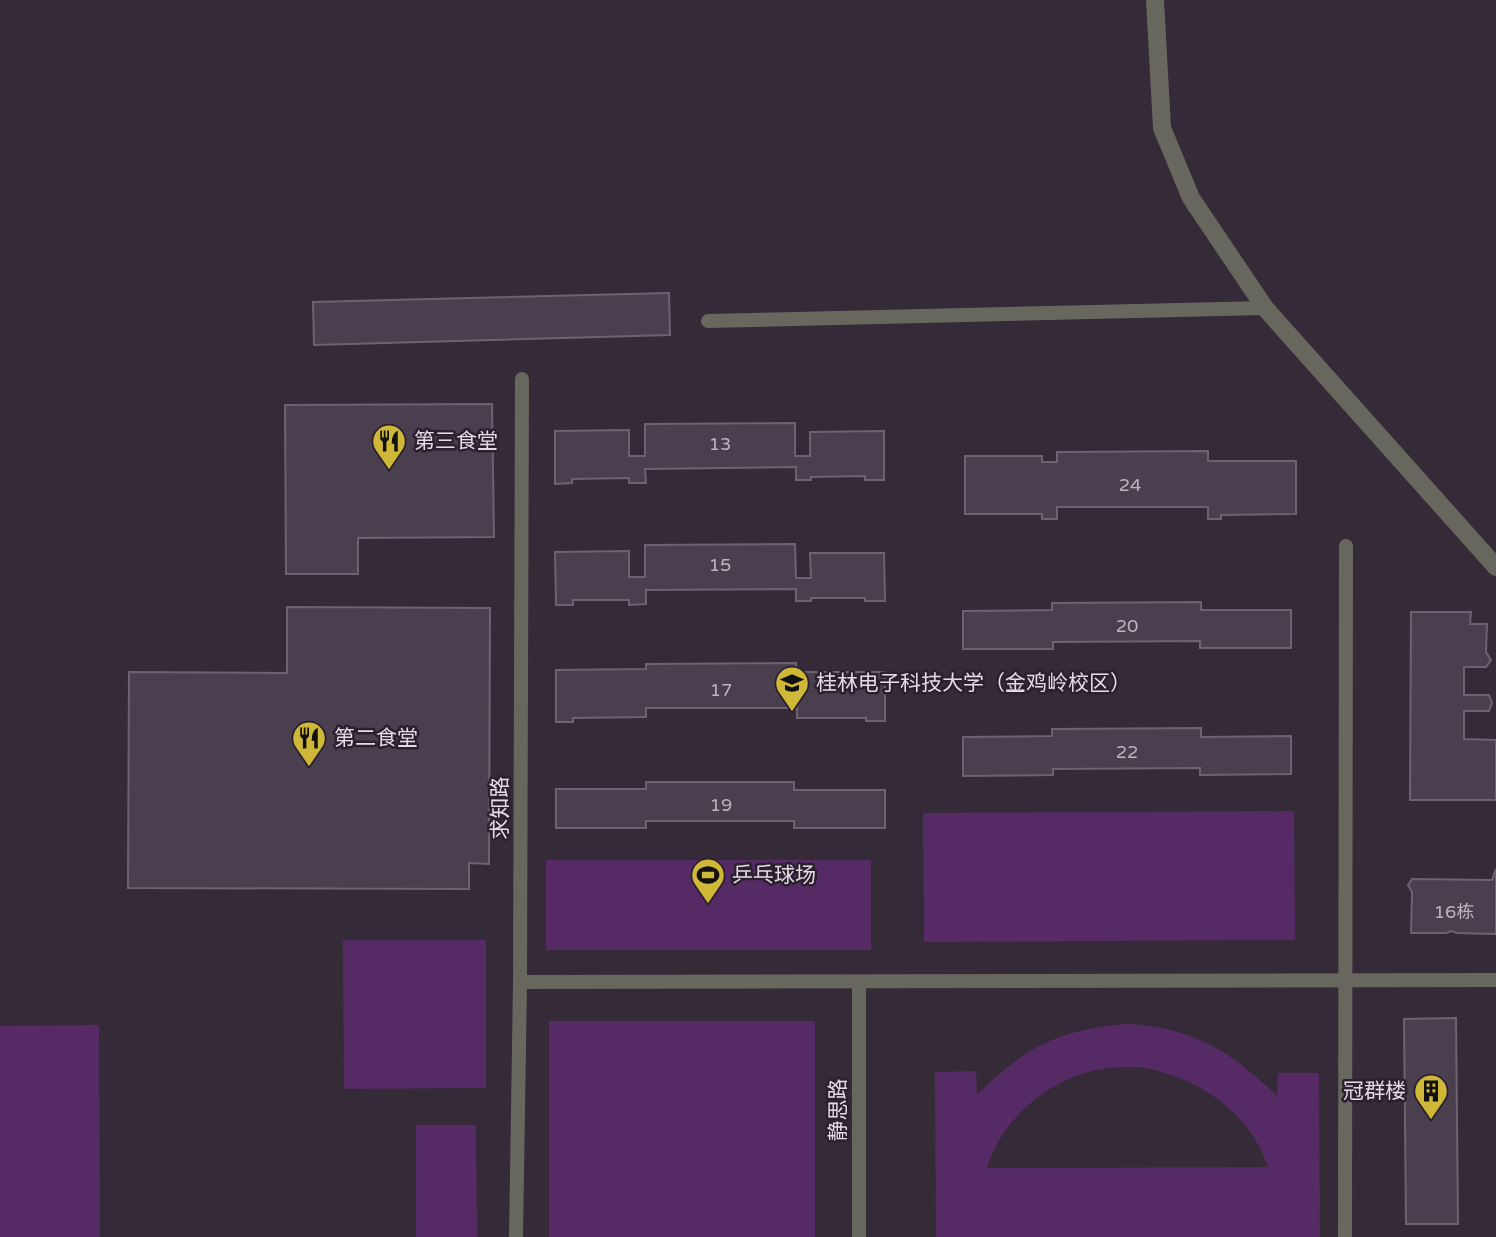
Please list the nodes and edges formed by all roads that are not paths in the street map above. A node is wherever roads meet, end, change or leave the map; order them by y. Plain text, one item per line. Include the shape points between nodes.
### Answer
1 (1155, 0) edge
2 (1265, 308) junction
3 (708, 321) dead end
4 (522, 379) dead end
5 (1346, 546) dead end
6 (1496, 567) edge
7 (1496, 980) edge
8 (1347, 981) junction
9 (520, 982) junction
10 (859, 982) junction
11 (516, 1237) edge
12 (859, 1237) edge
13 (1345, 1237) edge

1 - 2 street via 1162,128 1191,198
2 - 3 lane
2 - 6 street
4 - 9 lane, 求知路
5 - 8 lane
7 - 8 lane
8 - 10 lane
8 - 13 lane
9 - 10 lane
9 - 11 lane, 求知路
10 - 12 lane, 静思路

